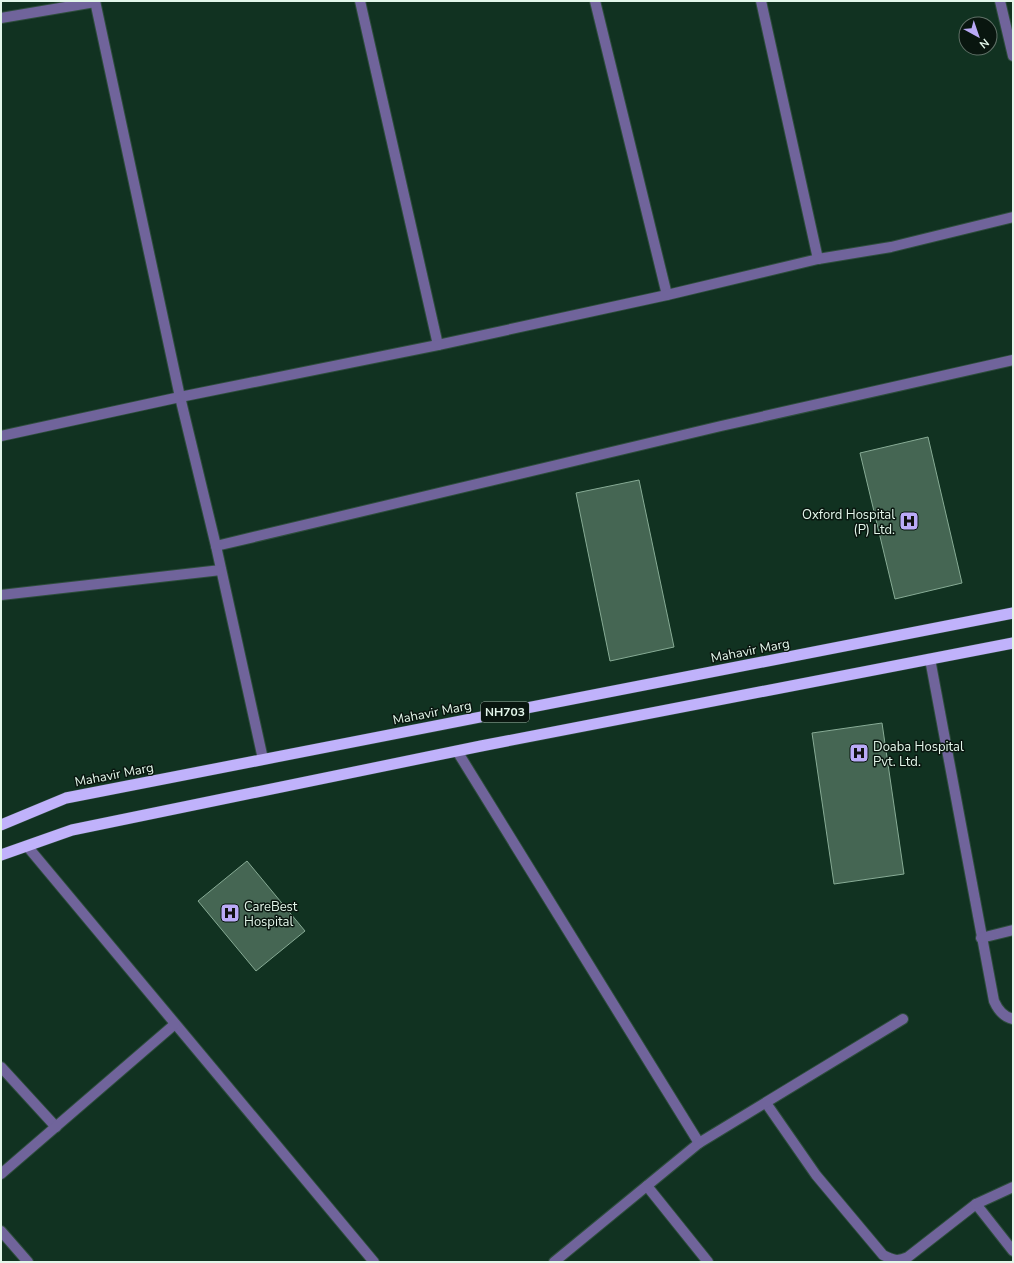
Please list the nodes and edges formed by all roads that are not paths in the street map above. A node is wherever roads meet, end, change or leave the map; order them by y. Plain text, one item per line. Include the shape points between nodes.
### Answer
1 (360, 1) edge
2 (595, 1) edge
3 (761, 1) edge
4 (1000, 1) edge
5 (95, 2) edge
6 (1, 18) edge
7 (1013, 56) edge
8 (1013, 217) edge
9 (818, 259) junction
10 (667, 295) junction
11 (438, 345) junction
12 (1013, 360) edge
13 (180, 397) junction
14 (1, 436) edge
15 (216, 546) junction
16 (221, 570) junction
17 (1, 596) edge
18 (1013, 613) edge
19 (1013, 643) edge
20 (930, 659) junction
21 (457, 751) junction
22 (263, 759) junction
23 (1, 825) edge
24 (27, 846) junction
25 (1, 856) edge
26 (1013, 930) edge
27 (981, 938) junction
28 (903, 1019) dead end
29 (1013, 1019) edge
30 (175, 1024) junction
31 (1, 1067) edge
32 (766, 1103) junction
33 (56, 1127) junction
34 (699, 1143) junction
35 (1, 1174) edge
36 (647, 1186) junction
37 (1013, 1187) edge
38 (976, 1204) junction
39 (1, 1231) edge
40 (1013, 1251) edge
41 (556, 1261) edge
42 (28, 1262) edge
43 (374, 1262) edge
44 (708, 1262) edge

1 - 11 street
2 - 10 street
3 - 9 street
4 - 7 street
5 - 6 street
5 - 13 street
8 - 9 street via 891,247
9 - 10 street
10 - 11 street
11 - 13 street
12 - 15 street via 721,426
13 - 14 street
13 - 15 street
15 - 16 street
16 - 17 street
16 - 22 street
18 - 22 highway, Mahavir Marg / NH703
19 - 20 highway, NH703
20 - 21 highway, NH703
20 - 27 street
21 - 24 highway, NH703 via 72,830
21 - 34 street
22 - 23 highway, Mahavir Marg / NH703 via 66,798
24 - 25 highway, NH703
24 - 30 street
26 - 27 street
27 - 29 street via 994,1002 999,1011
28 - 32 street
30 - 33 street
30 - 43 street
31 - 33 street
32 - 34 street
32 - 38 street via 816,1175 883,1255 893,1260 908,1257
33 - 35 street
34 - 36 street
36 - 41 street
36 - 44 street
37 - 38 street
38 - 40 street
39 - 42 street

